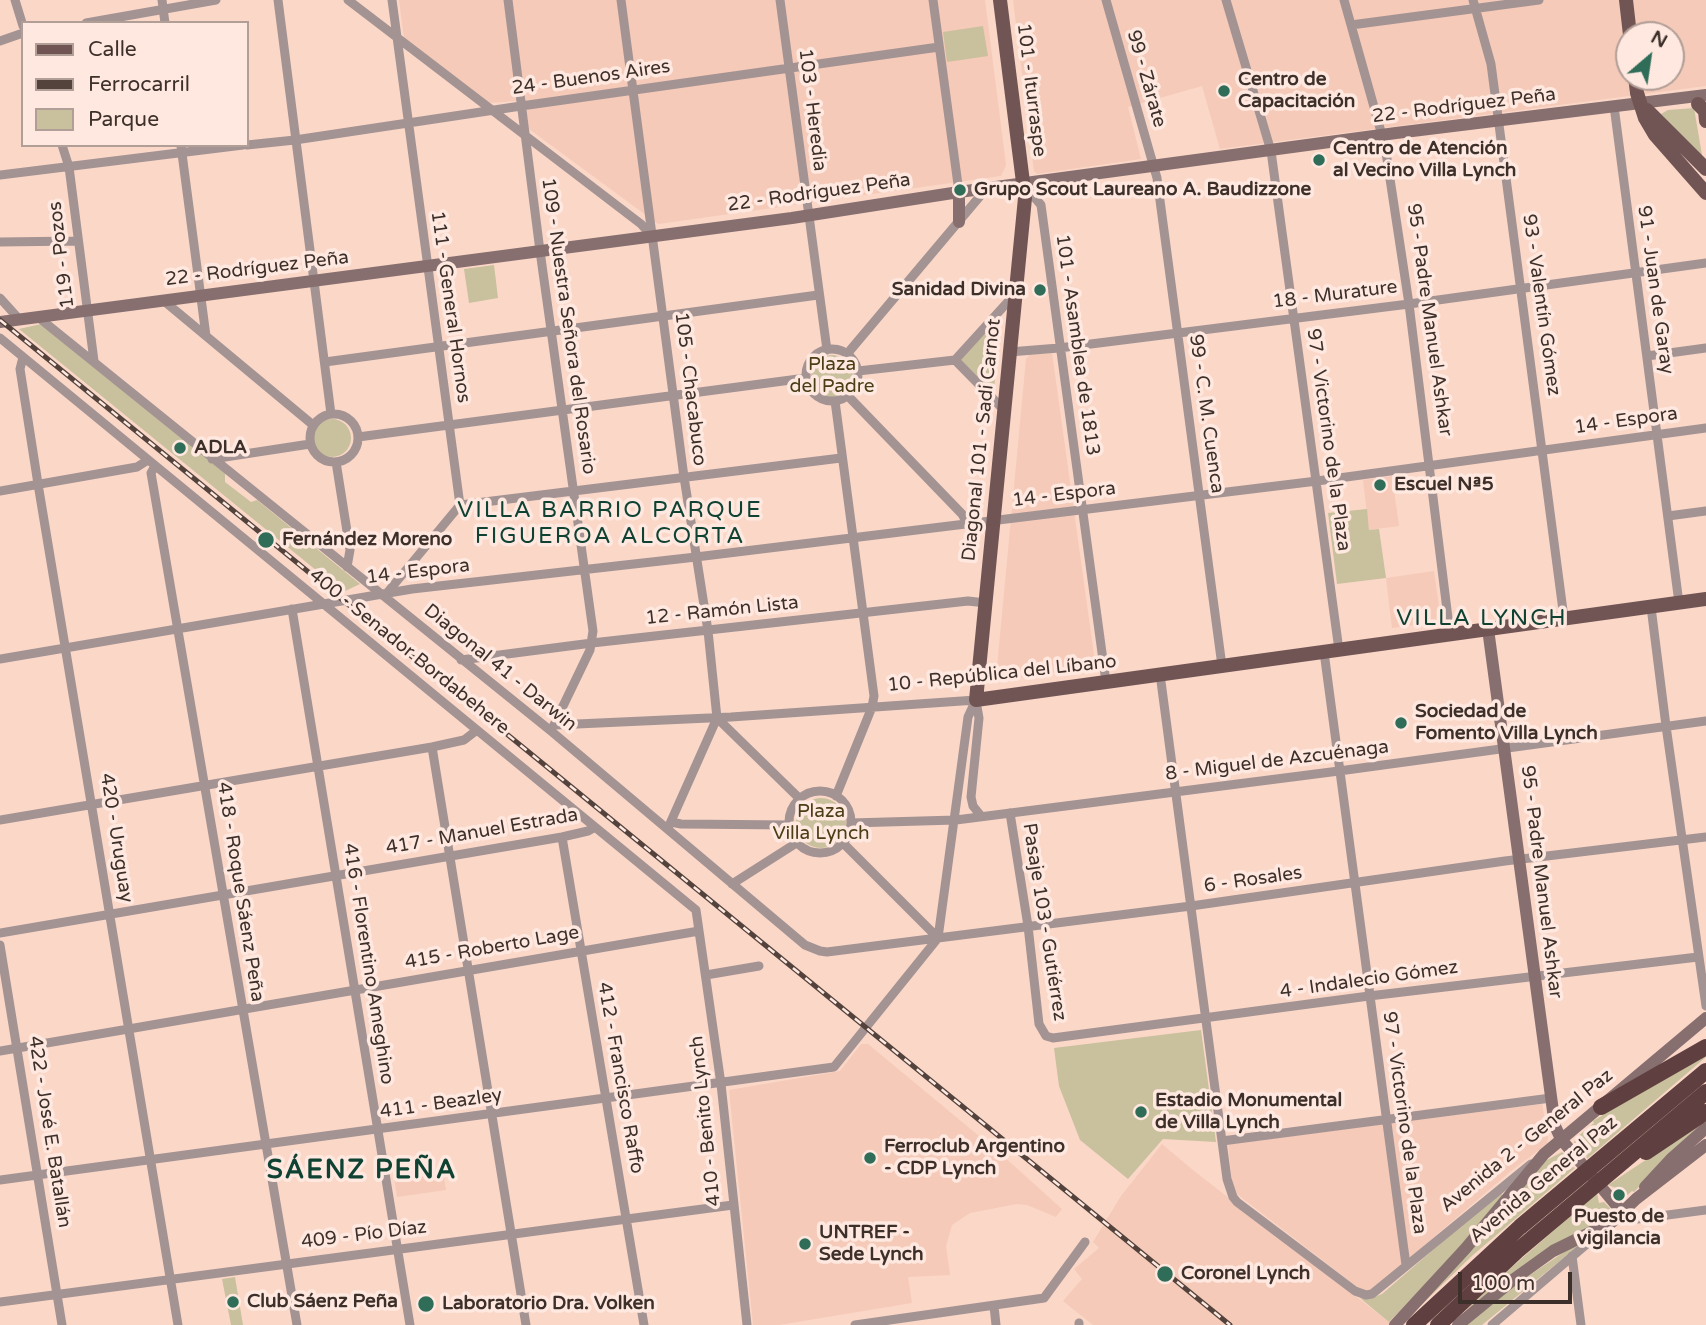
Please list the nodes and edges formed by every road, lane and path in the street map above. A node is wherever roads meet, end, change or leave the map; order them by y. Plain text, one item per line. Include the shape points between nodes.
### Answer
1 (15, 0) edge
2 (216, 0) edge
3 (278, 0) edge
4 (348, 0) edge
5 (392, 0) edge
6 (508, 0) edge
7 (621, 0) edge
8 (780, 0) edge
9 (933, 0) edge
10 (1000, 0) edge
11 (1106, 0) edge
12 (1226, 0) edge
13 (1345, 0) edge
14 (1539, 0) edge
15 (1626, 0) edge
16 (1474, 4) edge
17 (163, 5) edge
18 (21, 21) edge
19 (95, 21) edge
20 (1628, 21) edge
21 (1351, 25) junction
22 (21, 34) edge
23 (397, 39) junction
24 (0, 41) edge
25 (939, 47) junction
26 (788, 68) junction
27 (633, 90) junction
28 (1636, 91) edge
29 (1641, 104) junction
30 (522, 106) junction
31 (1614, 106) junction
32 (1704, 108) edge
33 (493, 110) junction
34 (1499, 120) junction
35 (408, 123) junction
36 (525, 135) junction
37 (1383, 136) junction
38 (295, 140) junction
39 (248, 145) edge
40 (63, 147) edge
41 (203, 147) edge
42 (182, 148) edge
43 (1271, 151) junction
44 (69, 167) junction
45 (1155, 167) junction
46 (1706, 168) edge
47 (0, 175) edge
48 (1024, 185) junction
49 (986, 189) junction
50 (959, 192) junction
51 (1706, 193) edge
52 (808, 215) junction
53 (959, 222) junction
54 (652, 236) junction
55 (0, 242) edge
56 (77, 242) junction
57 (540, 251) junction
58 (1706, 263) edge
59 (426, 266) junction
60 (1635, 272) junction
61 (314, 282) junction
62 (1522, 289) junction
63 (1016, 292) junction
64 (818, 295) junction
65 (201, 296) junction
66 (0, 298) edge
67 (164, 301) junction
68 (1409, 304) junction
69 (86, 310) junction
70 (38, 317) junction
71 (663, 317) junction
72 (1294, 317) junction
73 (19, 319) junction
74 (1, 322) edge
75 (552, 331) junction
76 (1177, 332) junction
77 (206, 336) junction
78 (0, 338) edge
79 (438, 346) junction
80 (1059, 348) junction
81 (1706, 348) edge
82 (827, 350) junction
83 (1009, 352) junction
84 (847, 354) junction
85 (1647, 356) junction
86 (23, 357) junction
87 (955, 360) junction
88 (94, 361) junction
89 (325, 362) junction
90 (858, 371) junction
91 (806, 378) junction
92 (673, 396) junction
93 (848, 396) junction
94 (835, 401) junction
95 (1004, 410) junction
96 (563, 411) junction
97 (331, 414) junction
98 (313, 425) junction
99 (449, 425) junction
100 (1706, 428) edge
101 (1656, 435) junction
102 (358, 437) junction
103 (310, 444) junction
104 (1543, 450) junction
105 (212, 458) junction
106 (841, 458) junction
107 (152, 463) junction
108 (336, 463) junction
109 (1430, 467) junction
110 (684, 477) junction
111 (1317, 481) junction
112 (38, 484) junction
113 (0, 491) edge
114 (573, 492) junction
115 (1199, 495) junction
116 (460, 505) junction
117 (1082, 510) junction
118 (1706, 511) edge
119 (1668, 516) junction
120 (993, 521) junction
121 (968, 525) junction
122 (853, 538) junction
123 (696, 557) junction
124 (347, 567) junction
125 (584, 571) junction
126 (383, 594) junction
127 (1706, 599) edge
128 (986, 603) junction
129 (1678, 603) junction
130 (323, 604) junction
131 (1651, 607) junction
132 (292, 609) junction
133 (863, 613) junction
134 (1564, 618) junction
135 (1488, 629) junction
136 (179, 631) junction
137 (708, 631) junction
138 (1450, 634) junction
139 (592, 643) junction
140 (66, 648) junction
141 (1339, 650) junction
142 (1324, 652) junction
143 (0, 659) edge
144 (461, 660) junction
145 (1222, 666) junction
146 (1160, 674) junction
147 (1106, 682) junction
148 (976, 700) junction
149 (872, 707) junction
150 (717, 718) junction
151 (1706, 721) edge
152 (1666, 726) junction
153 (553, 728) junction
154 (477, 730) junction
155 (432, 747) junction
156 (1504, 748) junction
157 (316, 766) junction
158 (1339, 771) junction
159 (204, 785) junction
160 (1175, 791) junction
161 (836, 796) junction
162 (800, 799) junction
163 (93, 804) junction
164 (1010, 813) junction
165 (981, 816) junction
166 (0, 820) edge
167 (956, 820) junction
168 (851, 823) junction
169 (790, 824) junction
170 (669, 825) junction
171 (595, 827) junction
172 (562, 837) junction
173 (1706, 837) edge
174 (1682, 840) junction
175 (798, 842) junction
176 (843, 843) junction
177 (448, 856) junction
178 (1519, 860) junction
179 (336, 874) junction
180 (1355, 882) junction
181 (732, 884) junction
182 (223, 893) junction
183 (1191, 906) junction
184 (698, 913) joint
185 (110, 914) junction
186 (1028, 926) junction
187 (699, 930) junction
188 (0, 933) edge
189 (938, 938) junction
190 (0, 945) edge
191 (805, 945) joint
192 (580, 950) junction
193 (1698, 957) junction
194 (760, 966) dead end
195 (468, 970) junction
196 (706, 975) junction
197 (1533, 976) junction
198 (355, 989) junction
199 (1369, 996) junction
200 (1706, 1006) edge
201 (242, 1010) junction
202 (1706, 1018) edge
203 (1206, 1020) junction
204 (129, 1030) junction
205 (1046, 1036) joint
206 (1706, 1047) edge
207 (18, 1048) junction
208 (0, 1051) edge
209 (1706, 1071) edge
210 (721, 1084) junction
211 (1706, 1092) edge
212 (606, 1098) junction
213 (1550, 1098) junction
214 (1601, 1107) junction
215 (1706, 1112) edge
216 (491, 1115) junction
217 (1387, 1118) junction
218 (1706, 1128) edge
219 (377, 1130) junction
220 (1561, 1139) junction
221 (1222, 1142) junction
222 (1706, 1145) edge
223 (266, 1146) junction
224 (1544, 1154) junction
225 (151, 1160) junction
226 (1604, 1170) junction
227 (38, 1175) junction
228 (0, 1180) edge
229 (1582, 1185) junction
230 (1636, 1199) junction
231 (733, 1205) junction
232 (1706, 1210) edge
233 (1617, 1217) junction
234 (626, 1219) junction
235 (511, 1234) junction
236 (1085, 1242) dead end
237 (398, 1249) junction
238 (1572, 1256) junction
239 (287, 1263) junction
240 (1406, 1265) junction
241 (170, 1279) junction
242 (58, 1295) junction
243 (0, 1302) edge
244 (994, 1306) junction
245 (913, 1321) edge
246 (62, 1325) edge
247 (178, 1325) edge
248 (297, 1325) edge
249 (410, 1325) edge
250 (526, 1325) edge
251 (644, 1325) edge
252 (747, 1325) edge
253 (855, 1325) edge
254 (996, 1325) edge
255 (1395, 1325) edge
256 (1414, 1325) edge
257 (1438, 1325) edge
258 (1458, 1325) edge
259 (1492, 1325) edge
260 (1581, 1325) edge

1 - 18 street
2 - 17 street
3 - 38 street
4 - 23 street
5 - 23 street, 111 - General Hornos
6 - 30 street, 109 - Nuestra Señora del Rosario
7 - 27 street, 105 - Chacabuco
8 - 26 street, 103 - Heredia
9 - 25 street
10 - 48 main road, 101 - Iturraspe
11 - 45 street, 99 - Zárate
12 - 43 street, 97 - Victorino de la Plaza
13 - 21 street, 95 - Padre Manuel Ashkar
14 - 16 street
15 - 20 main road
16 - 21 street
16 - 34 street, 93 - Valentín Gómez via 1491,64
17 - 19 street
21 - 37 street, 95 - Padre Manuel Ashkar
22 - 24 street
23 - 33 street
23 - 35 street, 111 - General Hornos
25 - 26 street, 24 - Buenos Aires
25 - 50 street
26 - 27 street, 24 - Buenos Aires
26 - 52 street, 103 - Heredia
27 - 30 street, 24 - Buenos Aires
27 - 54 street, 105 - Chacabuco
28 - 29 main road
29 - 31 street, 22 - Rodríguez Peña
29 - 32 street, 22 - Rodríguez Peña
29 - 46 main road via 1667,124
29 - 51 main road via 1655,135
30 - 33 street, 24 - Buenos Aires
30 - 36 street, 109 - Nuestra Señora del Rosario
31 - 34 street, 22 - Rodríguez Peña
31 - 60 street, 91 - Juan de Garay
33 - 35 street, 24 - Buenos Aires
33 - 36 street
34 - 37 street, 22 - Rodríguez Peña
34 - 62 street, 93 - Valentín Gómez
35 - 38 street, 24 - Buenos Aires
35 - 59 street, 111 - General Hornos
36 - 54 street
36 - 57 street, 109 - Nuestra Señora del Rosario
37 - 43 street, 22 - Rodríguez Peña
37 - 68 street, 95 - Padre Manuel Ashkar
38 - 39 street, 24 - Buenos Aires
38 - 61 street
40 - 44 street, 119 - Pozos
41 - 42 street, 24 - Buenos Aires
42 - 44 street, 24 - Buenos Aires
42 - 65 street
43 - 45 street, 22 - Rodríguez Peña
43 - 72 street, 97 - Victorino de la Plaza
44 - 47 street, 24 - Buenos Aires
44 - 56 street, 119 - Pozos
45 - 48 street, 22 - Rodríguez Peña
45 - 76 street, 99 - C. M. Cuenca
48 - 49 street, 22 - Rodríguez Peña
48 - 63 main road, Diagonal 101 - Sadi Carnot
48 - 80 street, 101 - Asamblea de 1813 via 1041,205
49 - 50 street, 22 - Rodríguez Peña
49 - 53 street
50 - 52 street, 22 - Rodríguez Peña
50 - 53 street
52 - 54 street, 22 - Rodríguez Peña
52 - 64 street, 103 - Heredia
53 - 84 street
54 - 57 street, 22 - Rodríguez Peña
54 - 71 street, 105 - Chacabuco
55 - 56 street
56 - 69 street, 119 - Pozos
57 - 59 street, 22 - Rodríguez Peña
57 - 75 street, 109 - Nuestra Señora del Rosario
58 - 60 street, 18 - Murature
59 - 61 street, 22 - Rodríguez Peña
59 - 79 street, 111 - General Hornos
60 - 62 street, 18 - Murature
60 - 85 street, 91 - Juan de Garay
61 - 65 street, 22 - Rodríguez Peña
61 - 89 street
62 - 68 street, 18 - Murature
62 - 104 street, 93 - Valentín Gómez
63 - 83 main road, Diagonal 101 - Sadi Carnot
63 - 87 street
64 - 71 street
64 - 82 street, 103 - Heredia
65 - 67 street, 22 - Rodríguez Peña
65 - 77 street
66 - 73 street
67 - 69 street, 22 - Rodríguez Peña
67 - 77 street
68 - 72 street, 18 - Murature
68 - 109 street, 95 - Padre Manuel Ashkar
69 - 70 street, 22 - Rodríguez Peña
69 - 88 street, 119 - Pozos
70 - 73 street, 22 - Rodríguez Peña
70 - 88 street, Diagonal 41 - Darwin
71 - 75 street
71 - 92 street, 105 - Chacabuco
72 - 76 street, 18 - Murature
72 - 111 street, 97 - Victorino de la Plaza
73 - 74 street, 22 - Rodríguez Peña
75 - 79 street
75 - 96 street, 109 - Nuestra Señora del Rosario
76 - 80 street, 18 - Murature
76 - 115 street, 99 - C. M. Cuenca
77 - 98 street
78 - 86 street, 400 - Senador Bordabehere
79 - 89 street
79 - 99 street, 111 - General Hornos
80 - 83 street, 18 - Murature
80 - 117 street, 101 - Asamblea de 1813
81 - 85 street
82 - 84 street
82 - 91 street via 814,356
83 - 95 main road, Diagonal 101 - Sadi Carnot
84 - 90 street
85 - 101 street, 91 - Juan de Garay
86 - 107 street, 400 - Senador Bordabehere
86 - 112 street, 420 - Uruguay via 20,369
87 - 90 street
87 - 95 street
88 - 105 street, Diagonal 41 - Darwin
89 - 97 street
90 - 93 street
91 - 92 street
91 - 94 street via 812,393
92 - 96 street
92 - 110 street, 105 - Chacabuco
93 - 94 street
93 - 121 street
94 - 106 street
95 - 120 main road, Diagonal 101 - Sadi Carnot
96 - 99 street
96 - 114 street, 109 - Nuestra Señora del Rosario
97 - 98 street
97 - 102 street via 352,422
98 - 103 street
99 - 102 street
99 - 116 street, 111 - General Hornos
100 - 101 street, 14 - Espora
101 - 104 street, 14 - Espora
101 - 119 street, 91 - Juan de Garay
102 - 108 street via 350,457
103 - 105 street
103 - 108 street via 322,460
104 - 109 street, 14 - Espora
104 - 134 street, 93 - Valentín Gómez
105 - 124 street, Diagonal 41 - Darwin
106 - 110 street
106 - 122 street
107 - 112 street
107 - 130 street, 400 - Senador Bordabehere
107 - 136 street, 418 - Roque Sáenz Peña
108 - 124 street via 350,550
109 - 111 street, 14 - Espora
109 - 138 street, 95 - Padre Manuel Ashkar
110 - 114 street
110 - 123 street, 105 - Chacabuco
111 - 115 street, 14 - Espora
111 - 141 street, 97 - Victorino de la Plaza
112 - 113 street
112 - 140 street, 420 - Uruguay
114 - 116 street
114 - 125 street, 109 - Nuestra Señora del Rosario
115 - 117 street, 14 - Espora
115 - 145 street, 99 - C. M. Cuenca
116 - 126 street
117 - 120 street, 14 - Espora
117 - 147 street, 101 - Asamblea de 1813
118 - 119 street
119 - 129 street, 91 - Juan de Garay
120 - 121 street, 14 - Espora
120 - 128 main road, Diagonal 101 - Sadi Carnot
121 - 122 street, 14 - Espora
122 - 123 street, 14 - Espora
122 - 133 street
123 - 125 street, 14 - Espora
123 - 137 street, 105 - Chacabuco
124 - 126 street, Diagonal 41 - Darwin
125 - 126 street, 14 - Espora
125 - 139 street, 109 - Nuestra Señora del Rosario
126 - 130 street, 14 - Espora
126 - 144 street, Diagonal 41 - Darwin
127 - 129 main road, 10 - República del Líbano
128 - 133 street, 12 - Ramón Lista
128 - 148 main road, Diagonal 101 - Sadi Carnot
129 - 131 main road, 10 - República del Líbano
130 - 132 street, 14 - Espora
130 - 154 street, 400 - Senador Bordabehere
131 - 134 main road, 10 - República del Líbano
131 - 152 street
132 - 136 street, 14 - Espora
132 - 157 street, 416 - Florentino Ameghino
133 - 137 street, 12 - Ramón Lista
133 - 149 street
134 - 135 main road, 10 - República del Líbano
135 - 138 main road, 10 - República del Líbano
135 - 156 street, 95 - Padre Manuel Ashkar
136 - 140 street, 14 - Espora
136 - 159 street, 418 - Roque Sáenz Peña
137 - 139 street, 12 - Ramón Lista
137 - 150 street, 105 - Chacabuco
138 - 141 main road, 10 - República del Líbano
139 - 144 street, 12 - Ramón Lista
139 - 153 street
140 - 143 street, 14 - Espora
140 - 163 street, 420 - Uruguay
141 - 142 main road, 10 - República del Líbano
142 - 145 main road, 10 - República del Líbano
142 - 158 street, 97 - Victorino de la Plaza
144 - 153 street, Diagonal 41 - Darwin
145 - 146 main road, 10 - República del Líbano
146 - 147 main road, 10 - República del Líbano
146 - 160 street
147 - 148 main road, 10 - República del Líbano
148 - 149 street, 10 - República del Líbano
148 - 165 street, Diagonal 101 - Sadi Carnot via 979,718 971,797
148 - 167 street, Diagonal 101 - Sadi Carnot via 968,717
149 - 150 street, 10 - República del Líbano
149 - 161 street
150 - 153 street, 10 - República del Líbano
150 - 162 street
150 - 170 street, 105 - Chacabuco
151 - 152 street, 8 - Miguel de Azcuénaga
152 - 156 street, 8 - Miguel de Azcuénaga
152 - 174 street
153 - 170 street, Diagonal 41 - Darwin
154 - 155 street via 464,740
154 - 171 street, 400 - Senador Bordabehere
155 - 157 street
155 - 177 street
156 - 158 street, 8 - Miguel de Azcuénaga
156 - 178 street, 95 - Padre Manuel Ashkar
157 - 159 street
157 - 179 street, 416 - Florentino Ameghino
158 - 160 street, 8 - Miguel de Azcuénaga
158 - 180 street, 97 - Victorino de la Plaza
159 - 163 street
159 - 182 street, 418 - Roque Sáenz Peña
160 - 164 street, 8 - Miguel de Azcuénaga
160 - 183 street
161 - 162 street via 824,791
161 - 168 street via 847,806
162 - 169 street via 790,814
163 - 166 street
163 - 185 street, 420 - Uruguay
164 - 165 street, 8 - Miguel de Azcuénaga
164 - 186 street, Pasaje 103 - Gutiérrez
165 - 167 street, 8 - Miguel de Azcuénaga
167 - 168 street, 8 - Miguel de Azcuénaga
167 - 189 street, Diagonal 101 - Sadi Carnot
168 - 176 street
169 - 170 street
169 - 175 street
170 - 181 street, Diagonal 41 - Darwin
171 - 172 street, 417 - Manuel Estrada
171 - 184 street, 400 - Senador Bordabehere
172 - 177 street, 417 - Manuel Estrada
172 - 192 street, 412 - Francisco Raffo
173 - 174 street, 6 - Rosales
174 - 178 street, 6 - Rosales
174 - 193 street
175 - 176 street via 820,853
175 - 181 street
176 - 189 street
177 - 179 street, 417 - Manuel Estrada
177 - 195 street
178 - 180 street, 6 - Rosales
178 - 197 street, 95 - Padre Manuel Ashkar
179 - 182 street, 417 - Manuel Estrada
179 - 198 street, 416 - Florentino Ameghino
180 - 183 street, 6 - Rosales
180 - 199 street, 97 - Victorino de la Plaza
181 - 191 street, Diagonal 41 - Darwin
182 - 185 street, 417 - Manuel Estrada
182 - 201 street, 418 - Roque Sáenz Peña
183 - 186 street, 6 - Rosales
183 - 203 street
184 - 187 street, 410 - Benito Lynch
185 - 188 street, 417 - Manuel Estrada
185 - 204 street, 420 - Uruguay
186 - 189 street, 6 - Rosales
186 - 205 street, Pasaje 103 - Gutiérrez via 1039,1024
187 - 192 street, 415 - Roberto Lage
187 - 196 street, 410 - Benito Lynch
189 - 191 street, 6 - Rosales via 827,953
189 - 210 street, 411 - Beazley via 838,1064
190 - 207 street, 422 - José E. Batallán
192 - 195 street, 415 - Roberto Lage
192 - 212 street, 412 - Francisco Raffo
193 - 197 street, 4 - Indalecio Gómez
193 - 200 street
194 - 196 street
195 - 198 street, 415 - Roberto Lage
195 - 216 street
196 - 210 street, 410 - Benito Lynch
197 - 199 street, 4 - Indalecio Gómez
197 - 213 street, 95 - Padre Manuel Ashkar
198 - 201 street, 415 - Roberto Lage
198 - 219 street, 416 - Florentino Ameghino
199 - 203 street, 4 - Indalecio Gómez
199 - 217 street, 97 - Victorino de la Plaza
201 - 204 street, 415 - Roberto Lage
201 - 223 street, 418 - Roque Sáenz Peña
202 - 214 street, Avenida 2 - General Paz
203 - 205 street, 4 - Indalecio Gómez via 1062,1038
203 - 221 street
204 - 207 street, 415 - Roberto Lage
204 - 225 street, 420 - Uruguay
206 - 214 highway
207 - 208 street, 415 - Roberto Lage
207 - 227 street, 422 - José E. Batallán
209 - 226 highway, Avenida General Paz
210 - 212 street, 411 - Beazley
210 - 231 street, 410 - Benito Lynch
211 - 226 highway, Avenida General Paz
212 - 216 street, 411 - Beazley
212 - 234 street, 412 - Francisco Raffo
213 - 217 street
213 - 220 street, 95 - Padre Manuel Ashkar
214 - 220 street, Avenida 2 - General Paz
215 - 226 highway via 1667,1140
216 - 219 street, 411 - Beazley
216 - 235 street
217 - 221 street
217 - 240 street, 97 - Victorino de la Plaza
218 - 230 street
219 - 223 street, 411 - Beazley
219 - 237 street, 416 - Florentino Ameghino
220 - 224 street, Avenida 2 - General Paz
220 - 233 street
221 - 240 street, Avenida 2 - General Paz via 1230,1189 1237,1202 1355,1292 1372,1294
222 - 230 street
223 - 225 street, 411 - Beazley
223 - 239 street, 418 - Roque Sáenz Peña
224 - 240 street, Avenida 2 - General Paz
224 - 255 street, Avenida General Paz
225 - 227 street, 411 - Beazley
225 - 241 street, 420 - Uruguay
226 - 229 highway, Avenida General Paz
227 - 228 street, 411 - Beazley
227 - 242 street, 422 - José E. Batallán
229 - 256 highway, Avenida General Paz via 1486,1256
229 - 257 highway, Avenida General Paz
230 - 233 street
231 - 234 street, 409 - Pío Díaz
231 - 252 street, 410 - Benito Lynch
232 - 233 street via 1637,1219
233 - 238 street
233 - 258 street via 1553,1251
234 - 235 street, 409 - Pío Díaz
234 - 251 street, 412 - Francisco Raffo
235 - 237 street, 409 - Pío Díaz
235 - 250 street
236 - 244 street via 1044,1298
237 - 239 street, 409 - Pío Díaz
237 - 249 street, 416 - Florentino Ameghino
238 - 259 street
238 - 260 street
239 - 241 street, 409 - Pío Díaz
239 - 248 street, 418 - Roque Sáenz Peña
241 - 242 street, 409 - Pío Díaz
241 - 247 street, 420 - Uruguay
242 - 243 street, 409 - Pío Díaz
242 - 246 street, 422 - José E. Batallán
244 - 245 street
244 - 254 street
245 - 253 street

